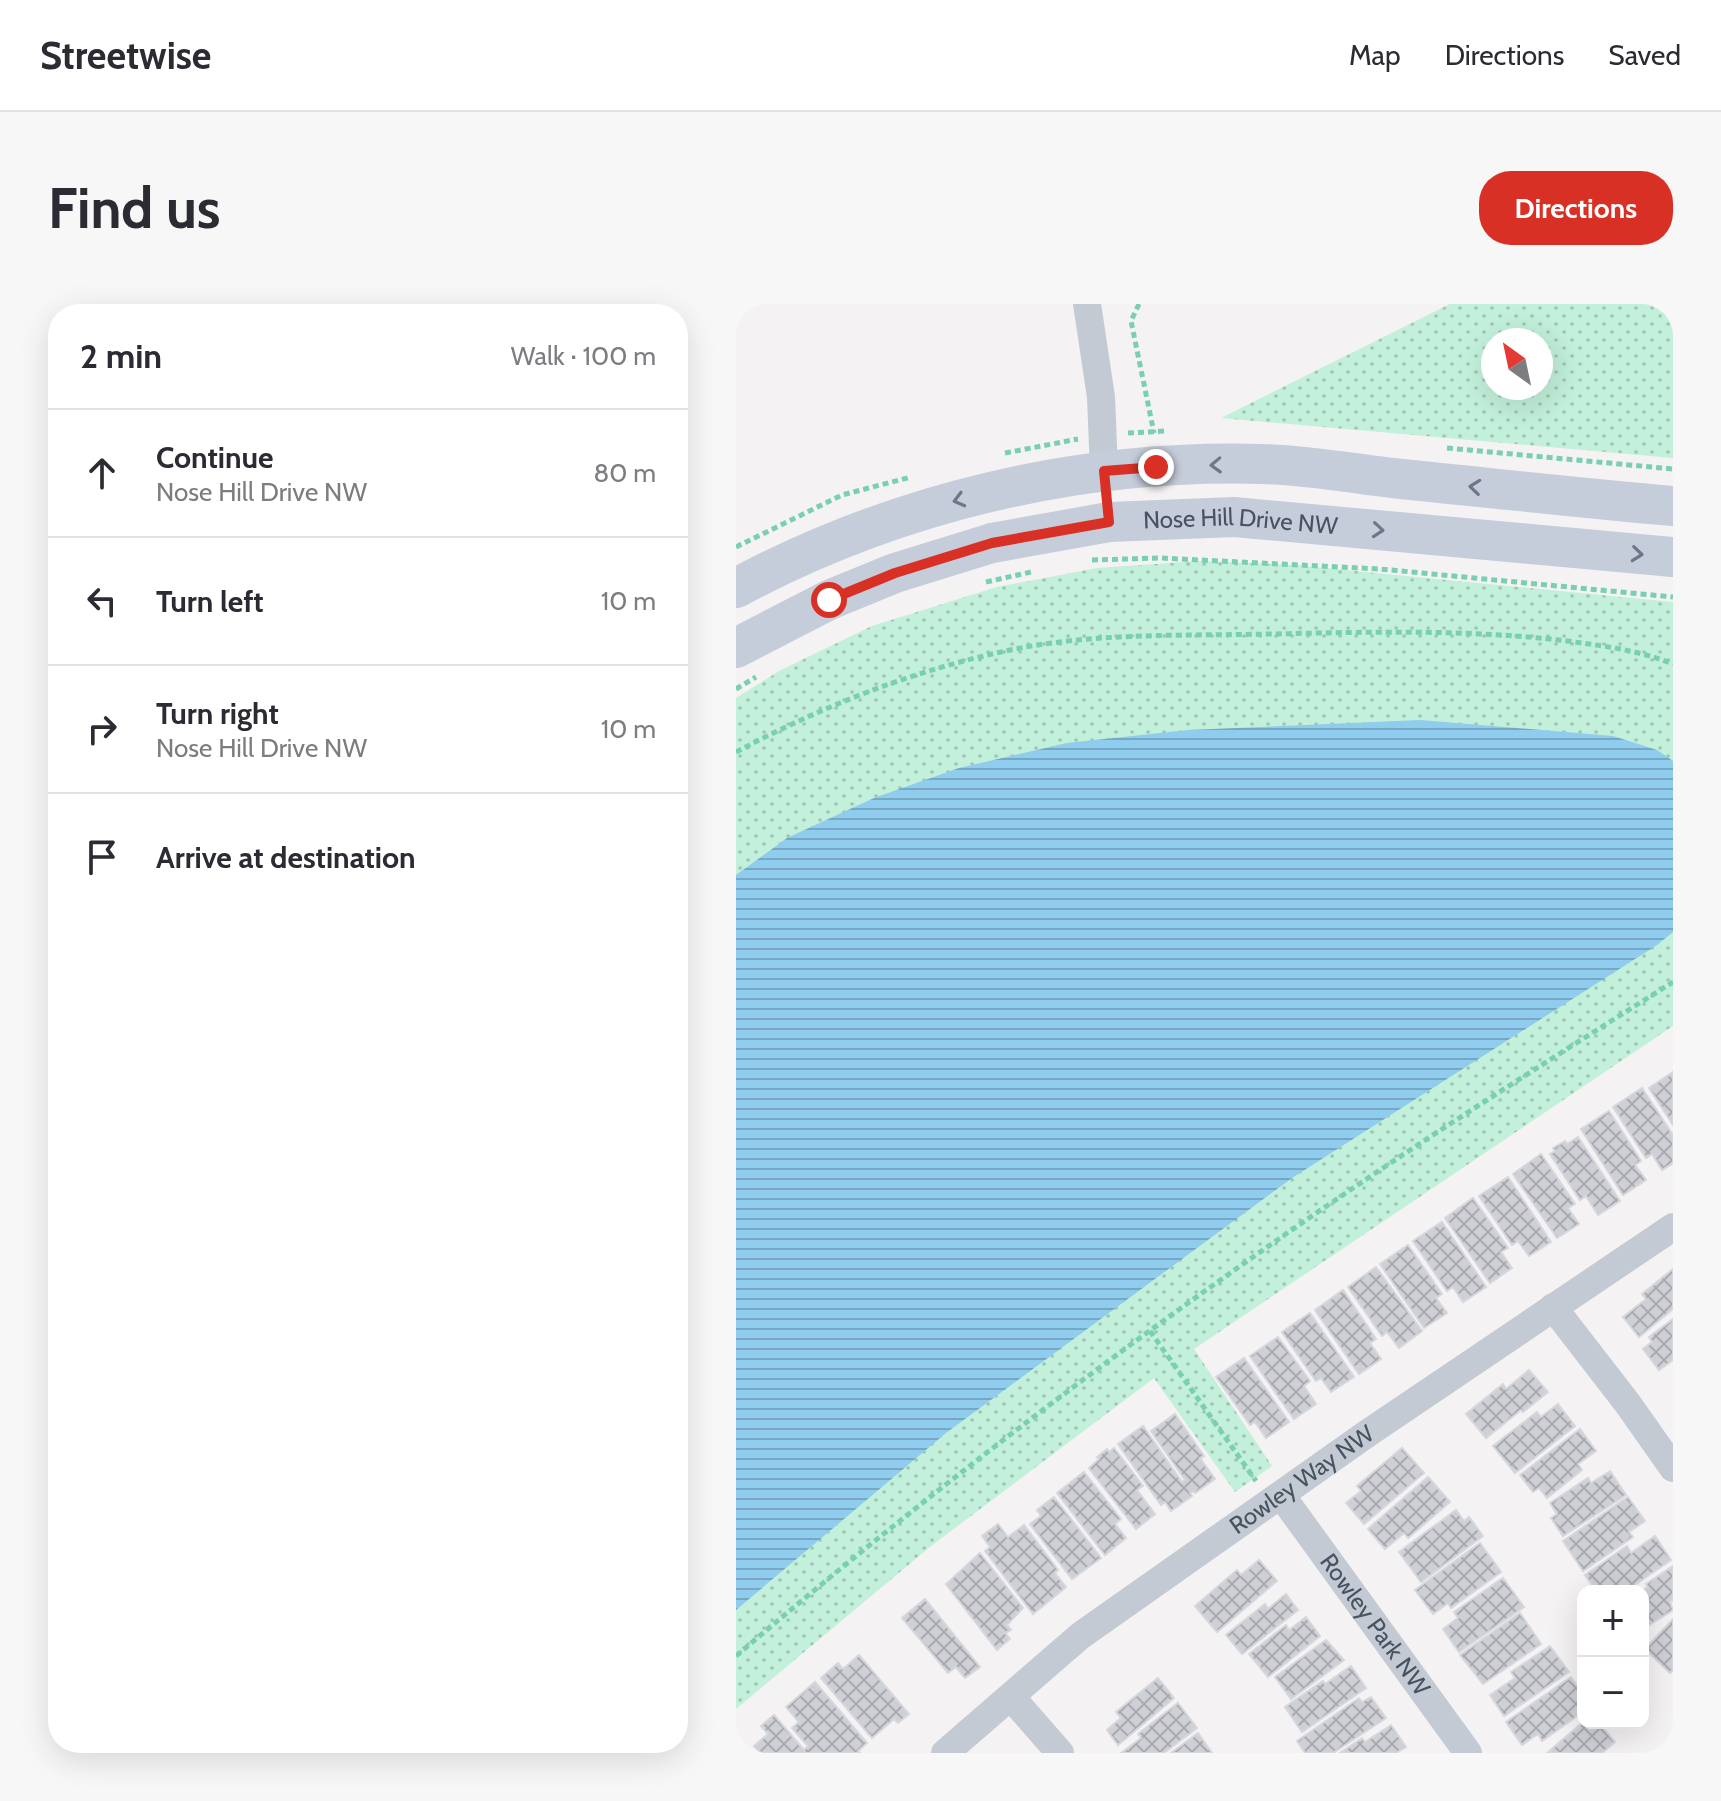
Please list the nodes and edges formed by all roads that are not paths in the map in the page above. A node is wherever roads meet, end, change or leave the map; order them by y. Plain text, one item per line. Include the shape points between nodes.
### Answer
1 (1087, 304) edge
2 (1104, 471) junction
3 (1673, 506) edge
4 (1109, 522) junction
5 (1673, 557) edge
6 (736, 588) edge
7 (748, 662) edge
8 (1673, 1227) edge
9 (1553, 1307) junction
10 (1673, 1468) edge
11 (1276, 1498) junction
12 (1011, 1697) junction
13 (945, 1753) edge
14 (1060, 1753) edge
15 (1468, 1753) edge

1 - 2 street via 1101,397
3 -> 2 street via 1263,464
2 - 4 street
2 -> 6 street via 1009,487 904,515 843,536
4 -> 5 street, Nose Hill Drive NW via 1234,517
4 - 7 street, Nose Hill Drive NW via 992,543 895,573 829,600
8 - 9 street, Rowley Way NW
9 - 10 street
9 - 11 street, Rowley Way NW
11 - 12 street, Rowley Way NW via 1080,1636
11 - 15 street, Rowley Park NW
12 - 13 street, Rowley Way NW
12 - 14 street

